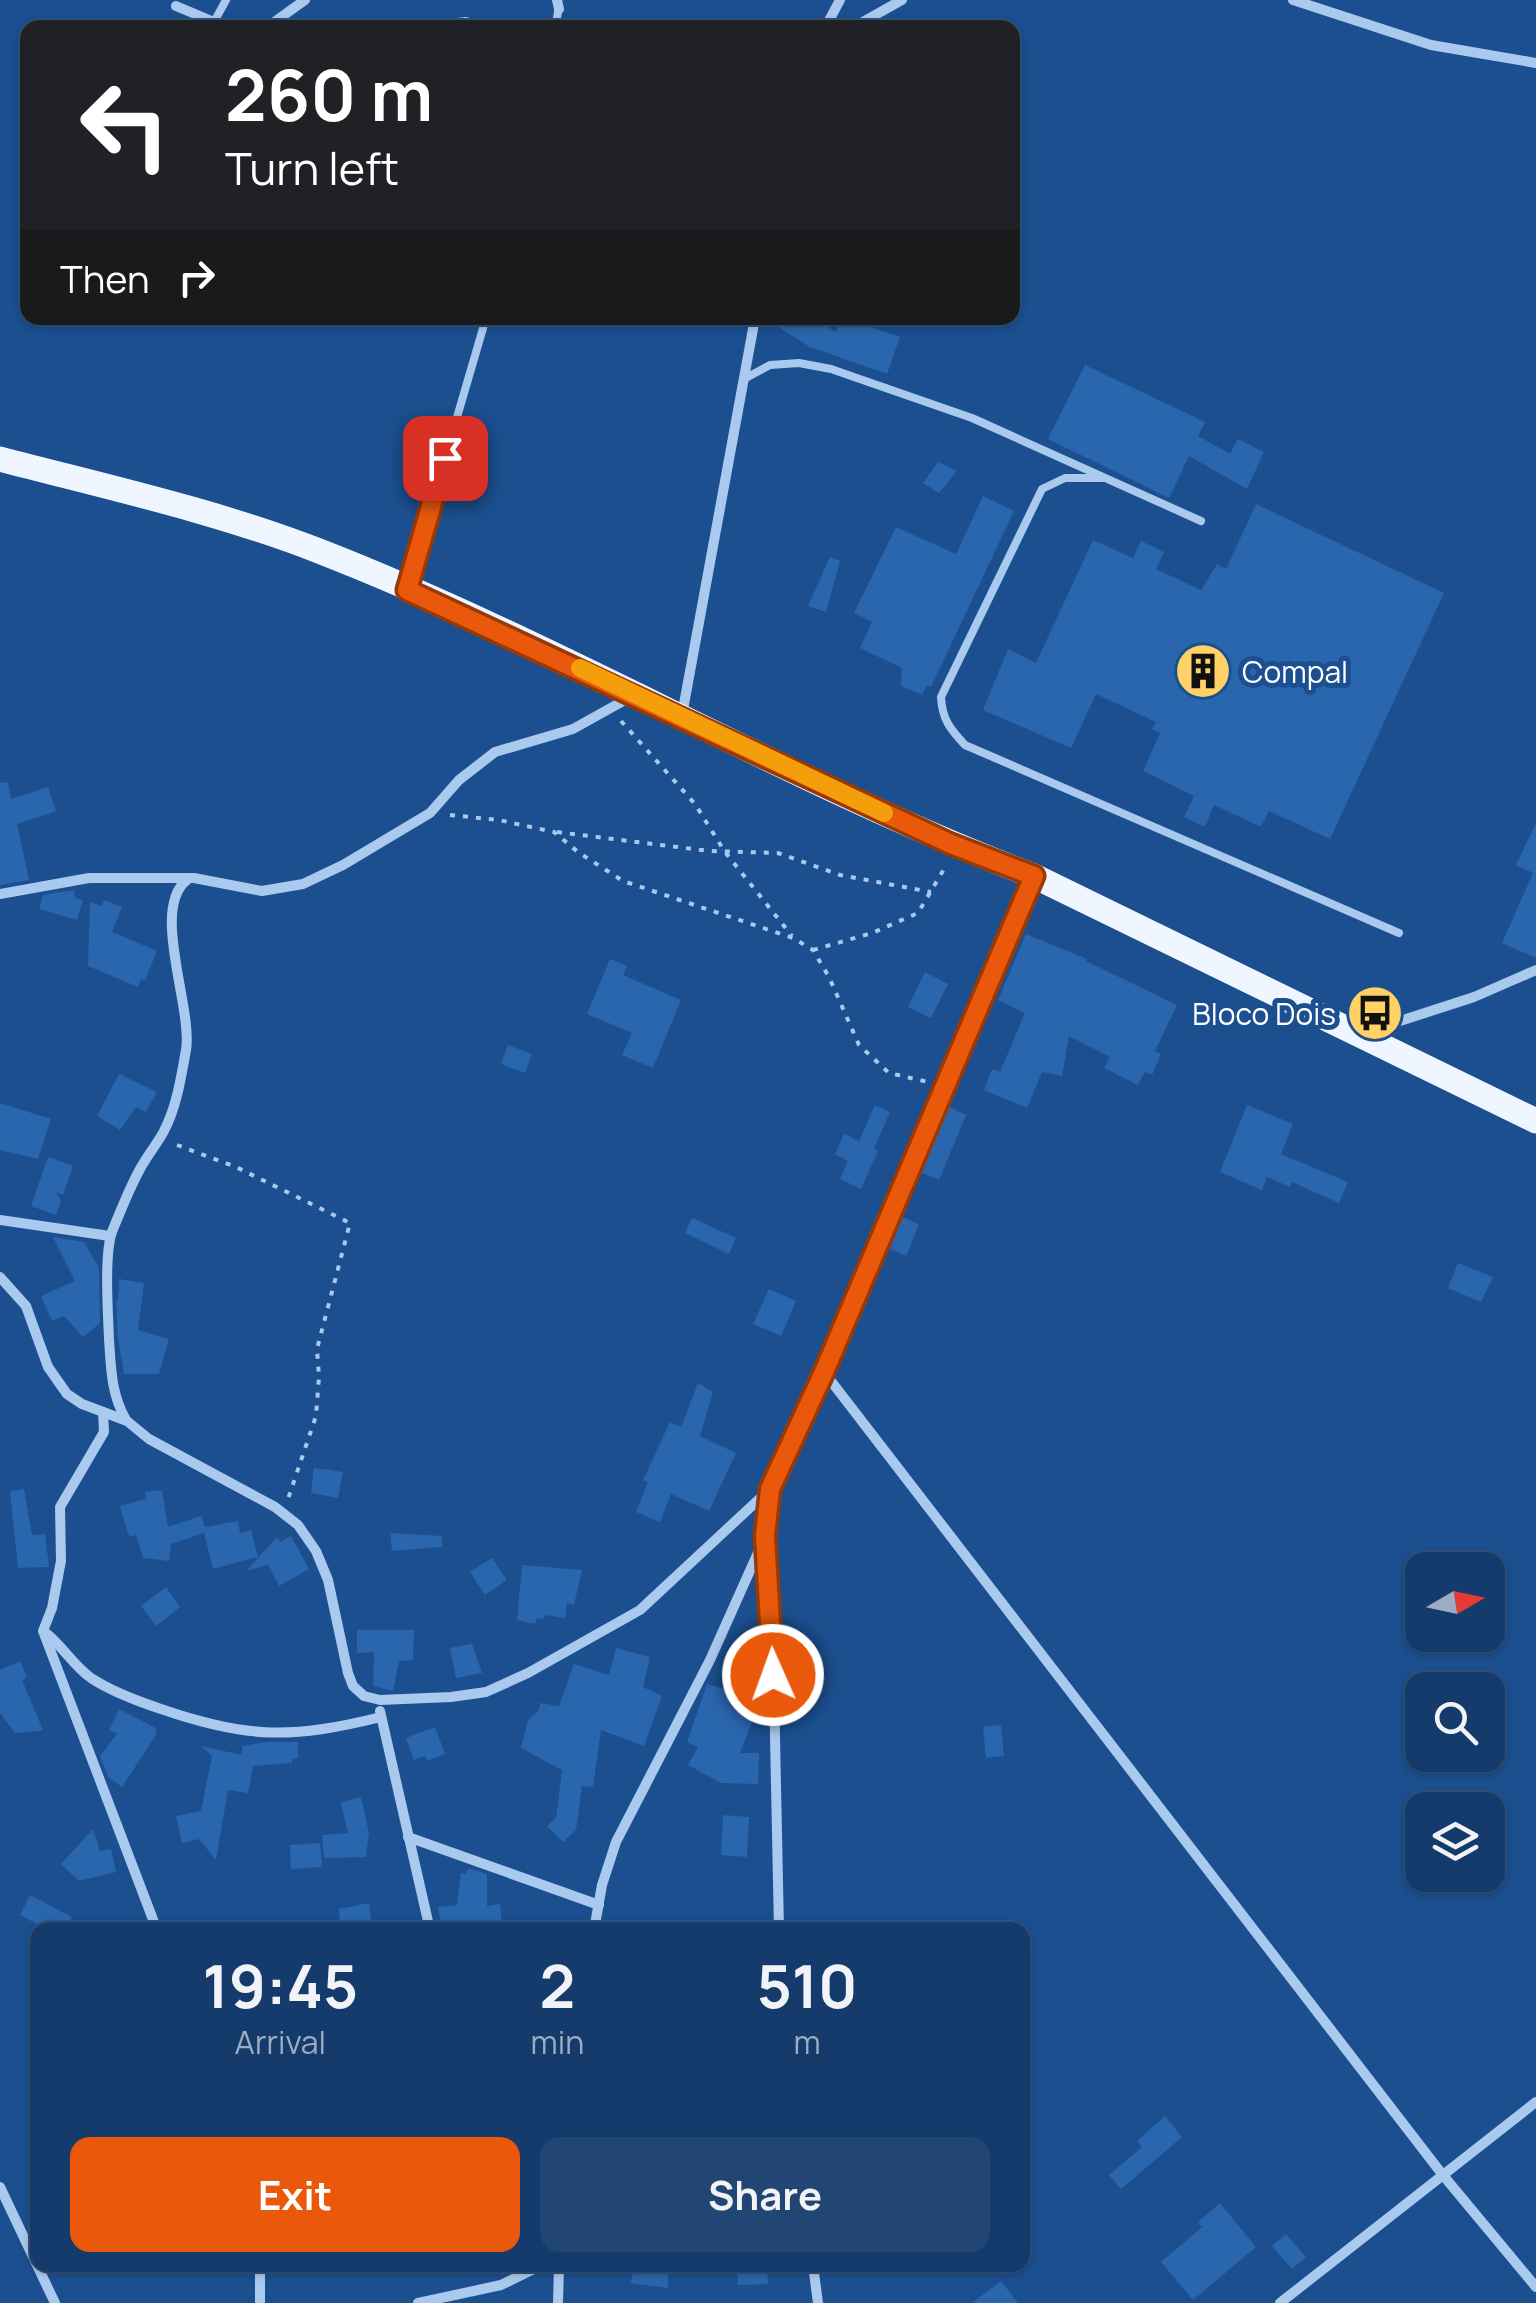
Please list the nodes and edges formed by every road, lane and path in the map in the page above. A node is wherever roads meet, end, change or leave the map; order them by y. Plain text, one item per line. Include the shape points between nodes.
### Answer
1 (305, 0) edge
2 (902, 0) edge
3 (1292, 0) edge
4 (176, 6) dead end
5 (209, 20) edge
6 (277, 20) edge
7 (866, 20) edge
8 (1536, 64) edge
9 (484, 325) edge
10 (754, 325) edge
11 (744, 379) junction
12 (0, 460) edge
13 (1104, 478) junction
14 (1201, 521) dead end
15 (407, 590) junction
16 (636, 694) junction
17 (610, 710) junction
18 (682, 718) junction
19 (430, 812) junction
20 (554, 832) junction
21 (951, 844) junction
22 (725, 852) junction
23 (1034, 876) junction
24 (188, 880) junction
25 (931, 892) junction
26 (0, 894) edge
27 (1399, 933) dead end
28 (793, 938) junction
29 (813, 950) junction
30 (1536, 970) edge
31 (1358, 1035) junction
32 (945, 1086) junction
33 (1536, 1121) edge
34 (165, 1130) junction
35 (0, 1220) edge
36 (110, 1236) junction
37 (0, 1277) edge
38 (824, 1372) junction
39 (102, 1412) junction
40 (126, 1420) junction
41 (770, 1489) junction
42 (283, 1514) junction
43 (765, 1536) junction
44 (43, 1631) junction
45 (380, 1700) junction
46 (380, 1717) junction
47 (408, 1838) junction
48 (599, 1905) junction
49 (154, 1922) edge
50 (428, 1922) edge
51 (596, 1922) edge
52 (779, 1922) edge
53 (1536, 2102) edge
54 (1442, 2174) junction
55 (0, 2187) edge
56 (30, 2250) edge
57 (40, 2272) edge
58 (260, 2272) edge
59 (530, 2272) edge
60 (549, 2272) edge
61 (559, 2272) edge
62 (814, 2272) edge
63 (558, 2288) junction
64 (1536, 2288) edge
65 (55, 2303) edge
66 (260, 2303) edge
67 (418, 2303) edge
68 (558, 2303) edge
69 (818, 2303) edge
70 (1280, 2303) edge

1 - 6 street
2 - 7 street
3 - 8 street via 1432,45
4 - 5 street
9 - 15 lane
10 - 11 street
11 - 13 lane via 770,365 832,370 972,418
11 - 18 street
12 - 15 main road via 195,509 319,551
13 - 14 lane
13 - 27 lane via 1065,478 1042,489 940,697 950,730 966,744
15 - 16 main road
16 - 17 street
16 - 18 main road
17 - 19 street via 574,729 495,752
17 - 22 path via 696,804
18 - 21 main road
19 - 20 path
19 - 24 street via 291,888 262,892
20 - 22 path
20 - 28 path via 623,881
21 - 23 main road
21 - 25 path
22 - 25 path via 778,853 840,875
22 - 28 path
23 - 31 main road
23 - 32 street
24 - 26 street via 88,878
24 - 34 street via 178,891 172,932 188,1037
25 - 29 path via 918,913
28 - 29 path
29 - 32 path via 860,1045 889,1072
30 - 31 street
31 - 33 main road
32 - 38 street
34 - 36 street
34 - 42 path via 174,1144 350,1223 317,1349 316,1416
35 - 36 street
36 - 40 street via 112,1384
37 - 39 street via 26,1306 48,1367 67,1394
38 - 41 street
38 - 54 street
39 - 40 street
39 - 44 street via 104,1432 60,1507 61,1561
40 - 42 street
41 - 43 street
41 - 45 street via 640,1610 528,1673 486,1692
42 - 45 street via 316,1551 328,1580 353,1686
43 - 48 street via 616,1842
43 - 52 street
44 - 46 street via 90,1677 128,1698 218,1728 304,1733
44 - 49 street
45 - 46 street
46 - 47 street
47 - 48 street
47 - 50 street
48 - 51 street
53 - 54 street
54 - 64 street
54 - 70 street
55 - 56 street
57 - 65 street
58 - 66 street
59 - 67 street
60 - 63 street
61 - 63 street
62 - 69 street
63 - 68 street

